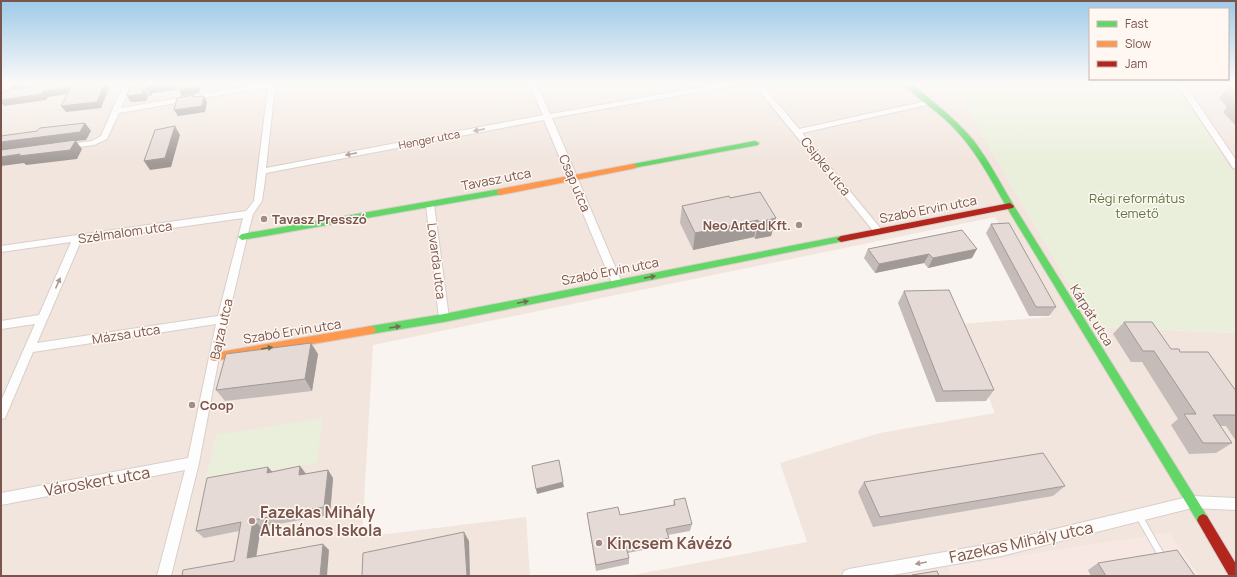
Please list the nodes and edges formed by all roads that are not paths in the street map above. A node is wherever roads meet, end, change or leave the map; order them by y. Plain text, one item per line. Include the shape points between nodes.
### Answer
1 (122, 110) edge
2 (271, 110) edge
3 (543, 110) edge
4 (586, 110) edge
5 (779, 110) edge
6 (893, 110) edge
7 (938, 110) edge
8 (1198, 110) edge
9 (116, 111) joint
10 (546, 117) junction
11 (797, 132) junction
12 (755, 143) dead end
13 (54, 148) edge
14 (1236, 166) edge
15 (263, 171) junction
16 (573, 177) junction
17 (430, 204) junction
18 (1010, 206) junction
19 (249, 214) junction
20 (878, 231) junction
21 (242, 237) junction
22 (77, 239) junction
23 (1, 249) edge
24 (617, 283) junction
25 (444, 318) junction
26 (42, 319) junction
27 (223, 319) junction
28 (1, 325) edge
29 (30, 348) junction
30 (214, 357) junction
31 (1, 414) edge
32 (193, 463) junction
33 (1, 499) edge
34 (1192, 502) junction
35 (1236, 504) edge
36 (1138, 516) junction
37 (1160, 553) edge
38 (164, 576) edge
39 (849, 576) edge
40 (1236, 576) edge

1 - 9 street
2 - 15 street, Bajza utca
3 - 10 street, Csap utca
4 - 10 street, Henger utca
5 - 11 street, Csipke utca
6 - 11 street
7 - 18 street, Kárpát utca via 970,141
8 - 14 street
9 - 13 street via 101,140
10 -> 15 street, Henger utca
10 - 16 street, Csap utca
11 - 20 street, Csipke utca
12 - 16 street, Tavasz utca
15 - 19 street, Bajza utca via 258,201
16 - 17 street, Tavasz utca
16 - 24 street, Csap utca
17 - 21 street, Tavasz utca
17 - 25 street, Lovarda utca
18 - 20 street, Szabó Ervin utca
18 - 34 street, Kárpát utca
19 - 21 street, Bajza utca
19 - 22 street, Szélmalom utca
24 -> 20 street, Szabó Ervin utca
21 - 27 street, Bajza utca
22 - 23 street, Szélmalom utca
26 -> 22 street
25 -> 24 street, Szabó Ervin utca
30 -> 25 street, Szabó Ervin utca
26 - 28 street
26 - 29 street
27 - 29 street, Mázsa utca
27 - 30 street, Bajza utca
29 - 31 street
30 - 32 street, Bajza utca
32 - 33 street, Városkert utca
32 - 38 street, Bajza utca
34 - 35 street, Fazekas Mihály utca
34 - 36 street, Fazekas Mihály utca
34 - 40 street, Kárpát utca
36 - 37 lane
36 -> 39 street, Fazekas Mihály utca via 1001,549

